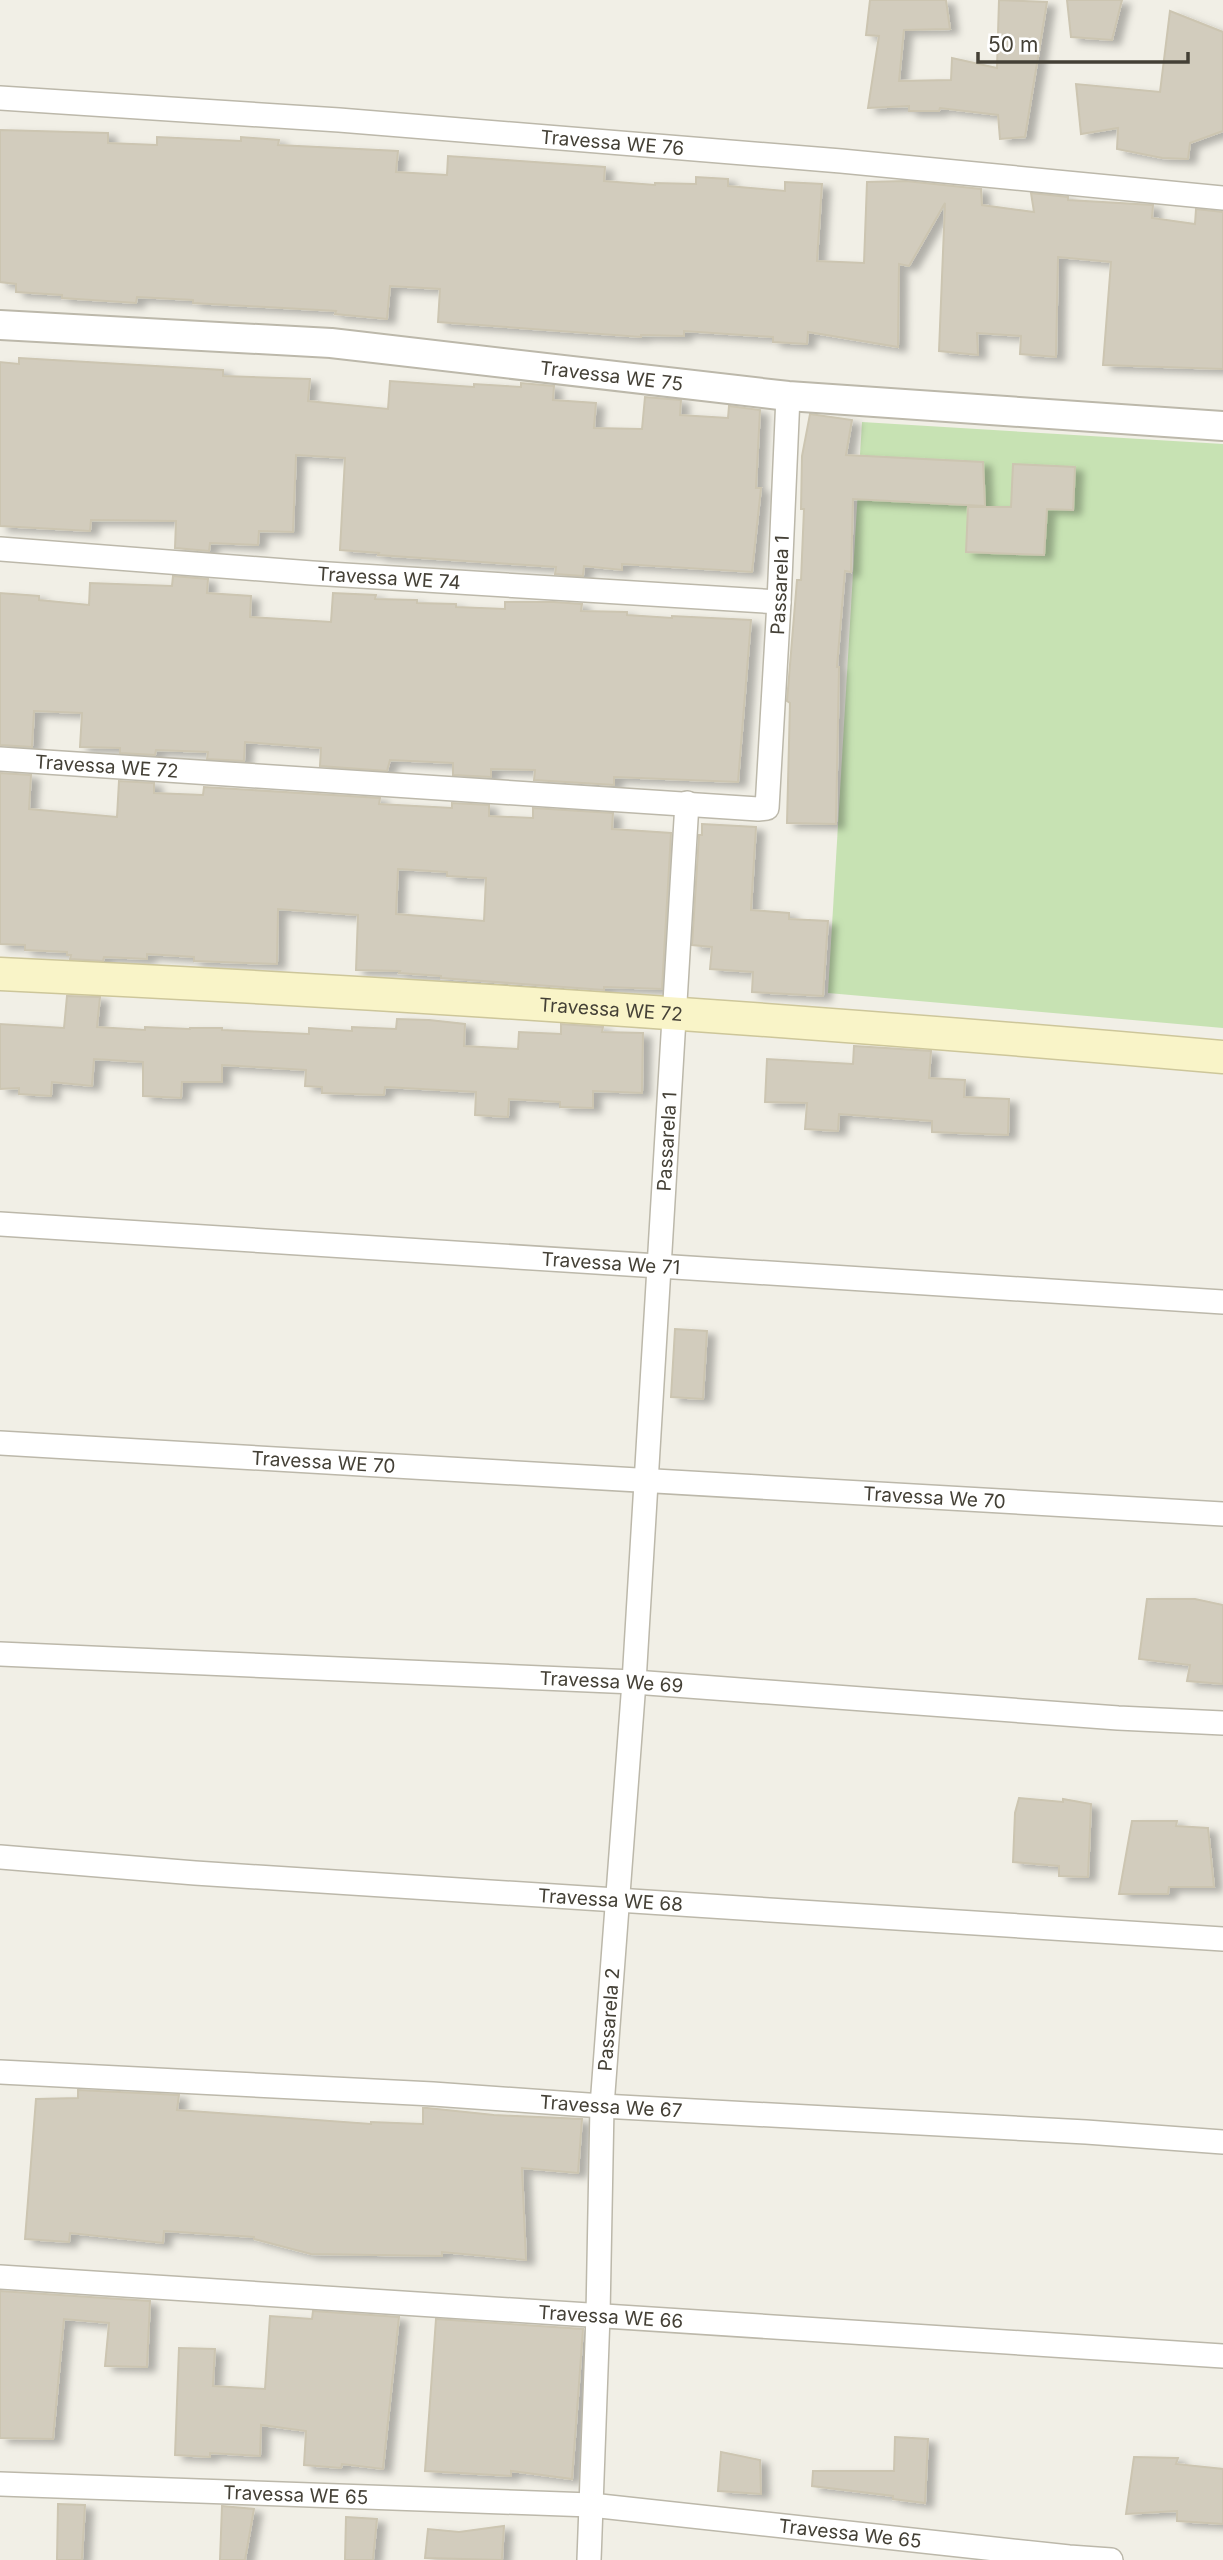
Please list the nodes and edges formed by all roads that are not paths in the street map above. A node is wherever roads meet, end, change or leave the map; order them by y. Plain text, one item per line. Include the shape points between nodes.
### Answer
1 (0, 98) edge
2 (1223, 198) edge
3 (0, 325) edge
4 (788, 396) junction
5 (1223, 426) edge
6 (0, 549) edge
7 (779, 602) junction
8 (0, 759) edge
9 (687, 803) junction
10 (758, 809) joint
11 (0, 974) edge
12 (674, 1013) junction
13 (1223, 1057) edge
14 (0, 1224) edge
15 (658, 1267) junction
16 (1223, 1302) edge
17 (0, 1443) edge
18 (645, 1482) junction
19 (1223, 1514) edge
20 (0, 1654) edge
21 (634, 1682) junction
22 (1223, 1723) edge
23 (0, 1857) edge
24 (617, 1898) junction
25 (1223, 1939) edge
26 (0, 2072) edge
27 (601, 2106) junction
28 (1223, 2142) edge
29 (0, 2277) edge
30 (598, 2315) junction
31 (1223, 2356) edge
32 (0, 2484) edge
33 (592, 2505) junction
34 (589, 2560) edge
35 (1111, 2560) edge

1 - 2 street, Travessa WE 76 via 841,160
3 - 4 street, Travessa WE 75 via 331,343
4 - 5 street, Travessa WE 75
4 - 7 street, Passarela 1
6 - 7 street, Travessa WE 74
7 - 10 street, Passarela 1 via 767,808
8 - 9 street, Travessa WE 72
9 - 10 street, Travessa WE 72
9 - 12 street, Passarela 1
11 - 12 main road, Travessa WE 72
12 - 13 main road, Travessa WE 72
12 - 15 street, Passarela 1
14 - 15 street, Travessa We 71
15 - 16 street, Travessa We 71
15 - 18 street, Passarela 1
17 - 18 street, Travessa WE 70
18 - 19 street, Travessa We 70
18 - 21 street, Passarela 2
20 - 21 street, Travessa We 69
21 - 22 street, Travessa We 69
21 - 24 street, Passarela 2
23 - 24 street, Travessa WE 68
24 - 25 street, Travessa WE 68
24 - 27 street, Passarela 2
26 - 27 street, Travessa We 67
27 - 28 street, Travessa We 67
27 - 30 street, Passarela 2
29 - 30 street, Travessa WE 66
30 - 31 street, Travessa WE 66
30 - 33 street, Passarela 2
32 - 33 street, Travessa WE 65
33 - 34 street, Passarela 2
33 - 35 street, Travessa We 65

